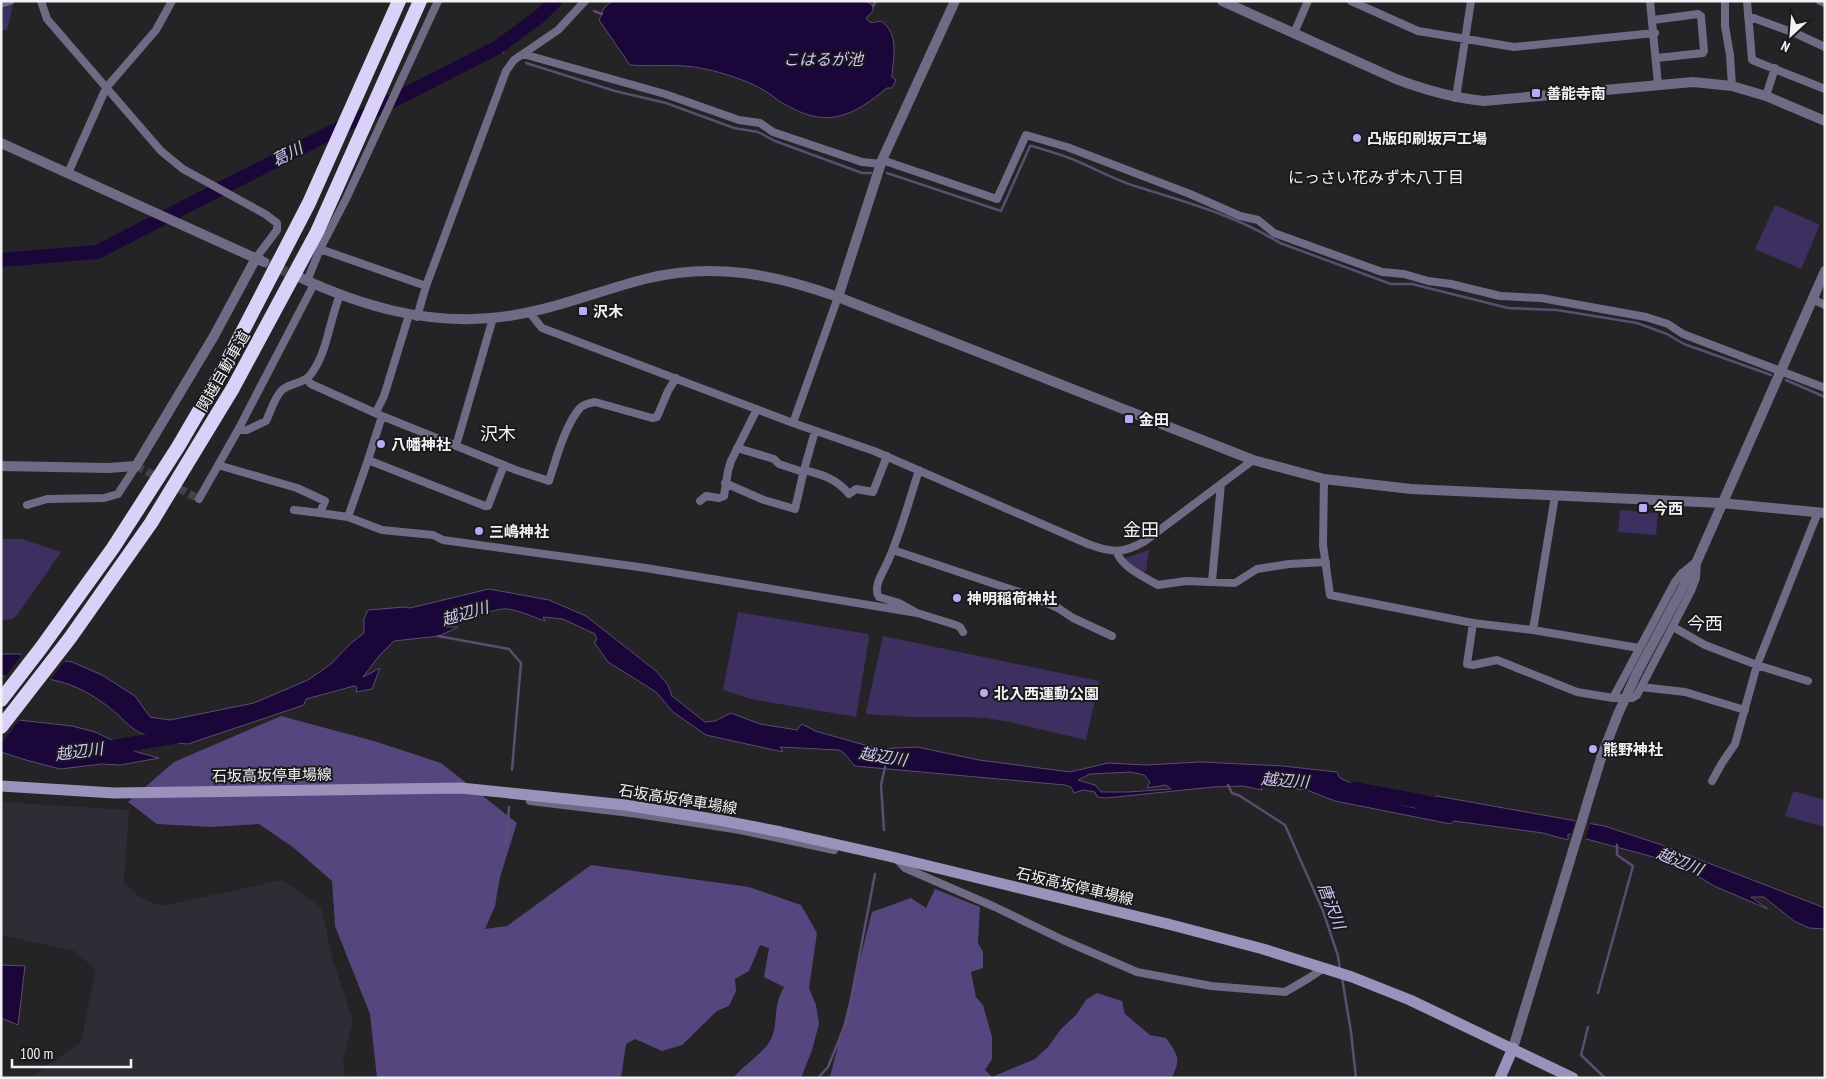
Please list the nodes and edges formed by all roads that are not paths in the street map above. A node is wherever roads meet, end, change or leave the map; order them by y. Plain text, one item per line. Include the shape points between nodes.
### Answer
1 (10, 1) edge
2 (40, 1) edge
3 (172, 1) edge
4 (399, 1) edge
5 (420, 1) edge
6 (438, 1) edge
7 (584, 1) edge
8 (955, 1) edge
9 (1222, 1) edge
10 (1308, 1) edge
11 (1351, 1) edge
12 (1471, 1) edge
13 (1650, 1) edge
14 (1725, 1) edge
15 (1747, 1) edge
16 (1820, 1) edge
17 (1825, 3) edge
18 (1, 4) edge
19 (1748, 16) junction
20 (1653, 20) junction
21 (1655, 33) junction
22 (1294, 34) junction
23 (1465, 38) junction
24 (1825, 47) edge
25 (523, 54) junction
26 (1657, 58) junction
27 (1775, 68) junction
28 (1658, 84) junction
29 (1732, 86) junction
30 (106, 88) junction
31 (1825, 89) edge
32 (1766, 96) junction
33 (1456, 98) junction
34 (1825, 121) edge
35 (1, 143) edge
36 (882, 162) junction
37 (68, 172) junction
38 (320, 250) junction
39 (260, 260) junction
40 (1825, 271) edge
41 (307, 281) junction
42 (426, 286) junction
43 (340, 295) junction
44 (838, 297) junction
45 (1812, 300) junction
46 (1825, 305) edge
47 (529, 312) junction
48 (413, 316) junction
49 (493, 318) junction
50 (1781, 370) junction
51 (676, 378) junction
52 (307, 380) junction
53 (1825, 388) edge
54 (757, 409) junction
55 (379, 414) junction
56 (793, 423) junction
57 (238, 430) junction
58 (815, 431) junction
59 (456, 446) junction
60 (737, 448) junction
61 (887, 456) junction
62 (368, 460) junction
63 (1253, 460) junction
64 (218, 465) junction
65 (504, 465) junction
66 (1, 466) edge
67 (136, 466) junction
68 (919, 470) junction
69 (803, 471) junction
70 (1324, 479) junction
71 (725, 483) junction
72 (1221, 484) junction
73 (1555, 496) junction
74 (199, 499) dead end
75 (700, 501) dead end
76 (1721, 503) junction
77 (27, 505) dead end
78 (294, 510) dead end
79 (1822, 512) edge
80 (320, 513) junction
81 (348, 517) junction
82 (893, 550) junction
83 (1117, 552) junction
84 (1697, 561) junction
85 (1326, 562) junction
86 (1212, 581) junction
87 (917, 613) junction
88 (1474, 623) junction
89 (1673, 627) junction
90 (1533, 630) junction
91 (963, 632) dead end
92 (1112, 636) dead end
93 (1639, 648) junction
94 (1757, 665) junction
95 (1808, 681) dead end
96 (1641, 687) junction
97 (1614, 698) junction
98 (1, 700) edge
99 (1744, 710) junction
100 (1, 727) edge
101 (1712, 781) dead end
102 (1, 786) edge
103 (892, 857) junction
104 (1328, 969) junction
105 (1513, 1048) junction
106 (1500, 1078) edge
107 (1573, 1078) edge

1 - 18 street
2 - 30 street via 47,20
3 - 30 street via 156,30
4 - 98 highway, 関越自動車道 via 309,203 220,375 131,520
5 - 100 highway, 関越自動車道 via 317,232 228,396 151,523 70,638
6 - 38 street
7 - 25 street via 558,30
8 - 36 street
9 - 22 street
10 - 22 street
11 - 23 street via 1418,32
12 - 23 street
13 - 20 street
14 - 29 street
15 - 19 street
16 - 17 street
19 - 24 street
19 - 27 street via 1752,60
20 - 21 street
20 - 26 street via 1701,16 1703,53
21 - 23 street via 1514,48
21 - 26 street
22 - 33 street via 1409,84
23 - 33 street
25 - 36 street via 665,94 739,120 760,123 773,132 862,162
25 - 42 street via 506,70
26 - 28 street
27 - 31 street
27 - 32 street
28 - 29 street via 1693,82
28 - 33 street via 1484,101
29 - 32 street
30 - 37 street
30 - 39 street via 174,163 277,223 277,230
32 - 34 street
35 - 37 street
36 - 44 street
36 - 50 street via 997,198 1026,135 1068,147 1240,216 1258,220 1274,233 1382,272 1500,296 1541,298 1646,316 1683,334
37 - 39 street
38 - 41 street
38 - 42 street
39 - 67 street
40 - 45 street
41 - 43 street
41 - 57 street
42 - 48 street
43 - 48 street
43 - 52 street via 324,349
44 - 47 street via 775,277 707,271 645,279
44 - 56 street
44 - 63 street
45 - 46 street
45 - 50 street
47 - 49 street
47 - 51 street via 542,328
48 - 49 street
48 - 55 street
49 - 59 street
50 - 53 street
50 - 76 street
51 - 54 street
51 - 65 street via 657,416 652,418 595,402 580,408 562,439 549,481
52 - 55 street
52 - 57 street via 289,385 278,394 266,421 247,430
54 - 56 street
54 - 60 street
55 - 59 street
55 - 62 street
56 - 58 street
57 - 64 street
58 - 61 street
58 - 69 street
59 - 65 street
60 - 69 street via 774,459 795,471
60 - 71 street
61 - 68 street
61 - 69 street via 873,492 856,489 849,494 830,478
62 - 65 street via 485,506 488,506
62 - 81 street
63 - 70 street
63 - 72 street
64 - 74 street
64 - 80 street via 297,488 325,501
66 - 67 street
67 - 77 street via 118,494 104,498 47,499
68 - 82 street
68 - 83 street via 1088,544
69 - 71 street via 795,509
70 - 73 street via 1411,489
70 - 85 street
71 - 75 street via 724,496 706,496
72 - 83 street via 1145,542
72 - 86 street
73 - 76 street
73 - 90 street
76 - 79 street
76 - 84 street
78 - 80 street
79 - 94 street
80 - 81 street
81 - 87 street via 382,530 646,568
82 - 87 street via 877,594
82 - 92 street via 1031,596
83 - 86 street via 1123,563 1158,585
84 - 89 street via 1692,591
84 - 93 street via 1675,582
84 - 105 street, bridge via 1637,673 1601,758
85 - 86 street via 1257,569 1235,583
85 - 88 street via 1330,595
87 - 91 street via 956,625
88 - 90 street
88 - 97 street via 1467,664 1497,660 1577,692
89 - 94 street via 1705,645
89 - 96 street
90 - 93 street
93 - 97 street
94 - 95 street
94 - 99 street
96 - 97 street via 1632,698
96 - 99 street via 1685,692
99 - 101 street via 1735,744
102 - 103 main road, 石坂高坂停車場線 via 114,793 451,788 625,804 772,830
103 - 104 main road, 石坂高坂停車場線 via 1168,924
103 - 104 street via 906,868 1137,972 1211,986 1285,992
104 - 105 main road, 石坂高坂停車場線 via 1410,1000
105 - 106 main road
105 - 107 main road

